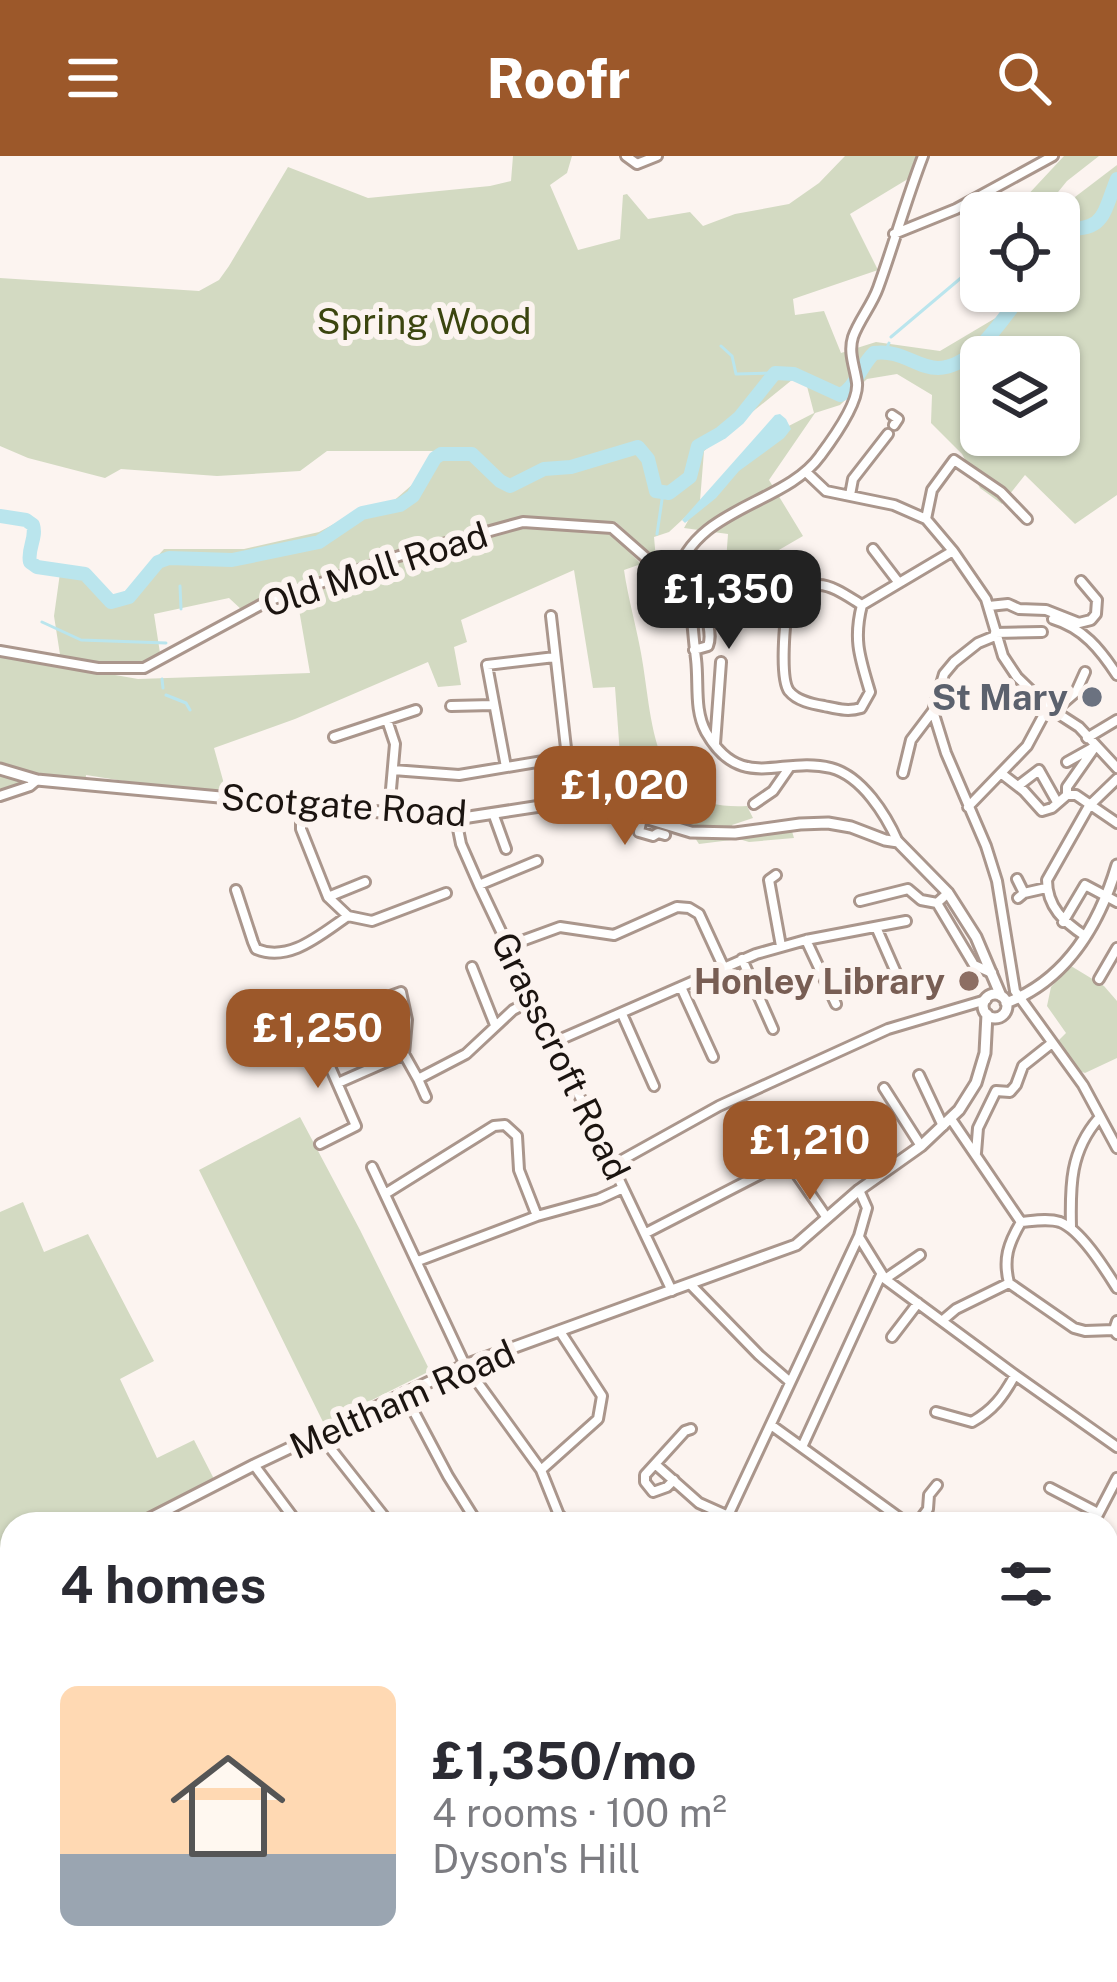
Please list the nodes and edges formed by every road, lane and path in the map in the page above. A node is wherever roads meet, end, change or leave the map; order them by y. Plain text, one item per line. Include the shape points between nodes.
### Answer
1 (626, 156) edge
2 (657, 156) edge
3 (922, 156) edge
4 (1053, 156) edge
5 (894, 234) junction
6 (892, 424) dead end
7 (806, 472) junction
8 (850, 495) junction
9 (926, 518) junction
10 (1027, 518) dead end
11 (873, 549) dead end
12 (953, 550) junction
13 (676, 578) junction
14 (1081, 581) dead end
15 (899, 584) junction
16 (710, 604) dead end
17 (862, 605) junction
18 (989, 606) junction
19 (550, 616) dead end
20 (1053, 619) dead end
21 (1042, 632) dead end
22 (994, 634) junction
23 (694, 650) junction
24 (0, 651) edge
25 (555, 657) junction
26 (721, 662) dead end
27 (1085, 672) dead end
28 (1117, 675) edge
29 (493, 705) junction
30 (451, 706) dead end
31 (933, 708) junction
32 (1051, 709) junction
33 (416, 710) dead end
34 (387, 720) junction
35 (1117, 721) edge
36 (358, 730) junction
37 (334, 737) dead end
38 (1088, 738) junction
39 (363, 744) dead end
40 (715, 745) junction
41 (1095, 747) junction
42 (579, 755) dead end
43 (567, 757) junction
44 (1067, 762) dead end
45 (506, 767) junction
46 (789, 768) junction
47 (1117, 768) edge
48 (0, 769) edge
49 (393, 770) junction
50 (903, 773) dead end
51 (1002, 774) junction
52 (1117, 779) edge
53 (37, 780) junction
54 (1018, 786) junction
55 (1067, 795) junction
56 (0, 796) edge
57 (1057, 802) junction
58 (301, 804) junction
59 (754, 804) dead end
60 (1089, 806) junction
61 (968, 807) junction
62 (389, 812) junction
63 (494, 813) junction
64 (642, 818) junction
65 (456, 819) junction
66 (1117, 823) edge
67 (664, 835) dead end
68 (898, 842) junction
69 (506, 849) dead end
70 (537, 861) dead end
71 (1117, 866) edge
72 (756, 879) dead end
73 (1017, 879) dead end
74 (365, 882) dead end
75 (479, 885) junction
76 (1046, 888) junction
77 (236, 890) dead end
78 (446, 892) dead end
79 (948, 893) junction
80 (328, 897) junction
81 (1112, 899) edge
82 (860, 901) dead end
83 (937, 904) junction
84 (348, 916) junction
85 (906, 921) dead end
86 (1063, 922) junction
87 (876, 927) junction
88 (1085, 936) junction
89 (806, 940) junction
90 (508, 946) junction
91 (781, 946) junction
92 (1117, 948) edge
93 (742, 959) junction
94 (723, 966) junction
95 (472, 968) dead end
96 (992, 974) junction
97 (1099, 979) dead end
98 (901, 984) dead end
99 (681, 987) junction
100 (1020, 998) junction
101 (1004, 999) junction
102 (532, 1000) junction
103 (368, 1004) dead end
104 (836, 1004) dead end
105 (986, 1006) junction
106 (622, 1014) junction
107 (1003, 1015) junction
108 (495, 1024) junction
109 (308, 1026) dead end
110 (773, 1029) dead end
111 (988, 1039) junction
112 (552, 1043) junction
113 (1052, 1043) junction
114 (404, 1054) junction
115 (712, 1057) dead end
116 (919, 1075) dead end
117 (418, 1078) junction
118 (338, 1083) junction
119 (654, 1086) dead end
120 (884, 1088) dead end
121 (929, 1096) junction
122 (426, 1097) dead end
123 (916, 1103) dead end
124 (1100, 1118) junction
125 (947, 1122) junction
126 (978, 1128) junction
127 (958, 1129) junction
128 (320, 1144) dead end
129 (921, 1146) junction
130 (1117, 1148) edge
131 (976, 1154) junction
132 (613, 1165) junction
133 (372, 1167) dead end
134 (623, 1188) junction
135 (859, 1190) junction
136 (385, 1194) junction
137 (537, 1216) junction
138 (827, 1218) junction
139 (1021, 1222) junction
140 (1071, 1229) junction
141 (646, 1233) junction
142 (859, 1236) junction
143 (920, 1255) dead end
144 (418, 1261) junction
145 (883, 1277) junction
146 (1009, 1283) junction
147 (691, 1285) junction
148 (1117, 1288) edge
149 (672, 1291) junction
150 (918, 1303) junction
151 (943, 1320) junction
152 (1116, 1328) edge
153 (561, 1333) junction
154 (892, 1337) dead end
155 (465, 1365) junction
156 (1015, 1376) junction
157 (789, 1381) junction
158 (404, 1393) junction
159 (936, 1412) dead end
160 (771, 1425) junction
161 (691, 1430) dead end
162 (320, 1435) junction
163 (802, 1447) junction
164 (1117, 1447) edge
165 (655, 1464) junction
166 (254, 1465) junction
167 (541, 1470) junction
168 (1117, 1478) edge
169 (674, 1480) junction
170 (937, 1485) dead end
171 (1050, 1488) dead end
172 (162, 1512) edge
173 (289, 1512) edge
174 (381, 1512) edge
175 (470, 1512) edge
176 (558, 1512) edge
177 (713, 1512) edge
178 (730, 1512) edge
179 (891, 1512) edge
180 (926, 1512) edge
181 (1096, 1512) edge
182 (1099, 1512) edge

1 - 2 street via 640,164
3 - 5 street
4 - 5 street
5 - 7 street via 854,335 857,384 848,412
6 - 8 street
7 - 8 street via 826,490
7 - 13 street via 721,519 682,556
8 - 9 street
9 - 10 street via 932,490 954,460
9 - 12 street
11 - 15 street
12 - 15 street
12 - 18 street
13 - 23 street via 687,585
13 - 24 street, Old Moll Road via 612,528 523,522 268,601 144,668
14 - 18 street via 1097,599 1086,622
15 - 17 street
16 - 23 street via 711,639
17 - 17 street via 857,649 868,700 851,711 808,704 786,684 789,604 817,585
18 - 22 street
19 - 25 street
20 - 28 street via 1094,643
21 - 22 street
22 - 31 street via 953,662
22 - 32 street via 1018,676
23 - 40 street via 698,712
25 - 29 street via 487,665
25 - 43 street
26 - 40 street
27 - 32 street via 1076,692
29 - 30 street
29 - 45 street
31 - 50 street via 911,740
31 - 61 street
32 - 38 street
32 - 51 street
33 - 34 street
34 - 36 street
34 - 49 street
35 - 38 street
36 - 37 street
36 - 39 street
38 - 41 street
40 - 46 street via 741,766
41 - 44 street
41 - 47 street
41 - 55 street
42 - 43 street
43 - 45 street
45 - 49 street via 450,776
46 - 59 street
46 - 68 street via 846,773
48 - 53 street, Scotgate Road
49 - 62 street
51 - 54 street
51 - 61 street
52 - 60 street
53 - 56 street
53 - 58 street, Scotgate Road
54 - 57 street via 1046,817
54 - 57 street via 1040,770
55 - 57 street
55 - 60 street
58 - 62 street, Scotgate Road
58 - 80 street via 301,829
60 - 66 street
60 - 76 street
61 - 100 street via 986,846
62 - 65 street, Scotgate Road
63 - 64 street, Scotgate Road via 578,803
63 - 65 street, Scotgate Road
63 - 69 street
64 - 67 street via 639,832
64 - 68 street, Scotgate Road via 691,832 828,824
65 - 75 street, Grasscroft Road
68 - 79 street
70 - 75 street
71 - 81 street
72 - 91 street via 773,878
73 - 76 street via 1021,896
74 - 80 street
75 - 90 street, Grasscroft Road
76 - 86 street
77 - 84 street via 256,949 267,953 301,948
78 - 84 street via 372,921
79 - 83 street
79 - 96 street
80 - 84 street
81 - 86 street via 1085,885
81 - 88 street
82 - 83 street via 908,889
83 - 96 street via 974,965
85 - 87 street
86 - 88 street
87 - 89 street
87 - 98 street
88 - 100 street via 1055,976
89 - 91 street
89 - 104 street
90 - 94 street via 560,927 614,935 689,908
90 - 102 street, Grasscroft Road
91 - 93 street
92 - 97 street
93 - 94 street
93 - 110 street
94 - 99 street
95 - 108 street
96 - 101 street
96 - 105 street
99 - 106 street
99 - 115 street
100 - 101 street
100 - 113 street
101 - 105 street via 994,994
101 - 107 street
102 - 108 street
102 - 112 street, Grasscroft Road
103 - 114 street via 406,990
105 - 107 street via 994,1018
105 - 111 street
105 - 132 street via 888,1029
106 - 112 street
106 - 119 street
107 - 111 street
108 - 117 street via 466,1054
109 - 118 street via 318,1029
111 - 125 street, Meltham Road via 976,1083
112 - 132 street, Grasscroft Road
113 - 124 street
113 - 126 street via 1023,1066 1010,1093 996,1091
114 - 117 street
114 - 118 street
116 - 121 street
117 - 122 street
118 - 128 street via 356,1126
120 - 129 street
121 - 123 street
121 - 125 street
124 - 130 street
124 - 140 street via 1080,1144 1070,1178
125 - 127 street
125 - 129 street, Meltham Road
126 - 127 street
126 - 131 street
127 - 131 street
129 - 135 street, Meltham Road
131 - 139 street
132 - 134 street, Grasscroft Road
133 - 136 street
134 - 137 street
134 - 141 street, Grasscroft Road
135 - 138 street, Meltham Road
135 - 142 street via 867,1208
136 - 137 street via 505,1126 518,1136 519,1170
136 - 144 street
137 - 144 street
138 - 141 street via 782,1162
138 - 147 street, Meltham Road via 796,1245
139 - 140 street
139 - 146 street via 1006,1250
140 - 148 street
141 - 149 street, Grasscroft Road
142 - 145 street
142 - 157 street
143 - 145 street
144 - 155 street
145 - 150 street
145 - 163 street
146 - 151 street
146 - 152 street via 1074,1328
147 - 149 street, Meltham Road
147 - 157 street
149 - 153 street, Meltham Road
150 - 151 street
150 - 154 street
151 - 156 street
153 - 155 street, Meltham Road
153 - 167 street via 602,1403 598,1419
155 - 158 street, Meltham Road
155 - 167 street
156 - 159 street via 999,1404 977,1420
156 - 164 street
157 - 160 street
158 - 162 street, Meltham Road
158 - 175 street
160 - 163 street
160 - 178 street
161 - 165 street
162 - 166 street, Meltham Road
162 - 174 street
163 - 179 street
165 - 169 street
165 - 169 street via 645,1475 652,1492
166 - 172 street, Meltham Road
166 - 173 street
167 - 176 street
168 - 182 street
169 - 177 street
170 - 180 street
171 - 181 street

